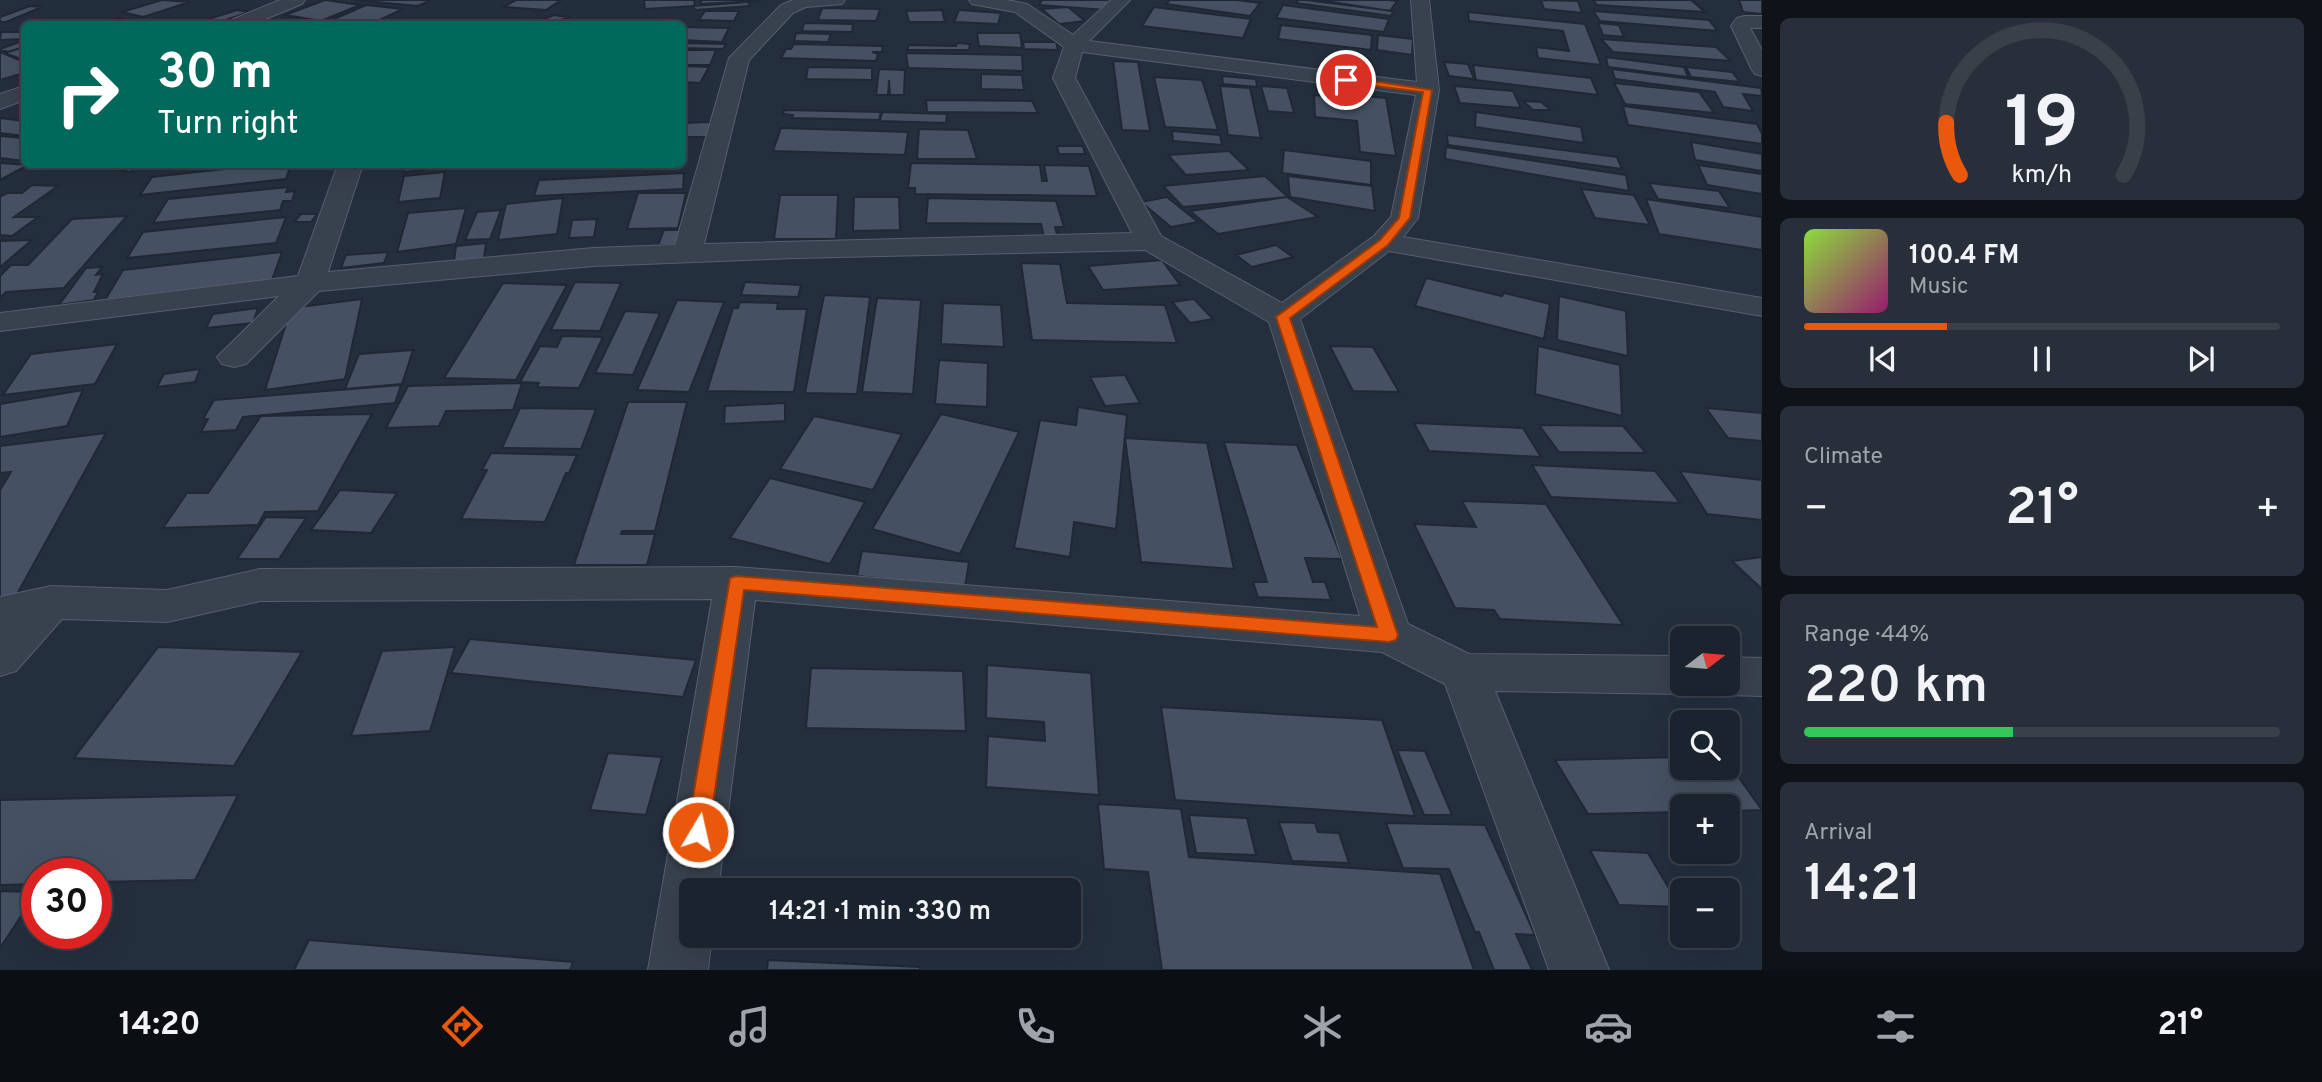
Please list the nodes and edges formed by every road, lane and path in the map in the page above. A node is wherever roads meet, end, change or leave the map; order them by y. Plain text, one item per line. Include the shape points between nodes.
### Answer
1 (296, 0) edge
2 (836, 0) edge
3 (978, 0) edge
4 (1121, 0) edge
5 (1420, 0) edge
6 (248, 21) edge
7 (1762, 22) edge
8 (1074, 45) junction
9 (1762, 71) edge
10 (1428, 90) junction
11 (21, 94) edge
12 (0, 102) edge
13 (0, 113) edge
14 (21, 115) edge
15 (350, 168) edge
16 (1150, 241) junction
17 (1384, 242) junction
18 (687, 255) junction
19 (310, 282) junction
20 (1762, 307) edge
21 (1283, 317) junction
22 (0, 322) edge
23 (234, 357) dead end
24 (736, 583) junction
25 (51, 602) junction
26 (0, 613) edge
27 (1389, 635) junction
28 (0, 658) edge
29 (1464, 671) junction
30 (1670, 676) edge
31 (1740, 676) edge
32 (1762, 677) edge
33 (678, 970) edge
34 (1579, 970) edge

1 - 6 street
2 - 18 street via 803,2 787,9 739,58
3 - 8 street via 1021,8
4 - 8 street
5 - 10 street
7 - 9 street via 1740,26
8 - 10 street
8 - 16 street via 1064,78
10 - 17 street via 1404,218
11 - 12 street
13 - 14 street
15 - 19 street
16 - 18 street
16 - 21 street
17 - 20 street
17 - 21 street
18 - 19 street via 593,257
19 - 22 street
19 - 23 street
21 - 27 street
24 - 25 street via 260,585 167,606
24 - 27 street
24 - 33 street
25 - 26 street
25 - 28 street
27 - 29 street
29 - 30 street
29 - 34 street
31 - 32 street

